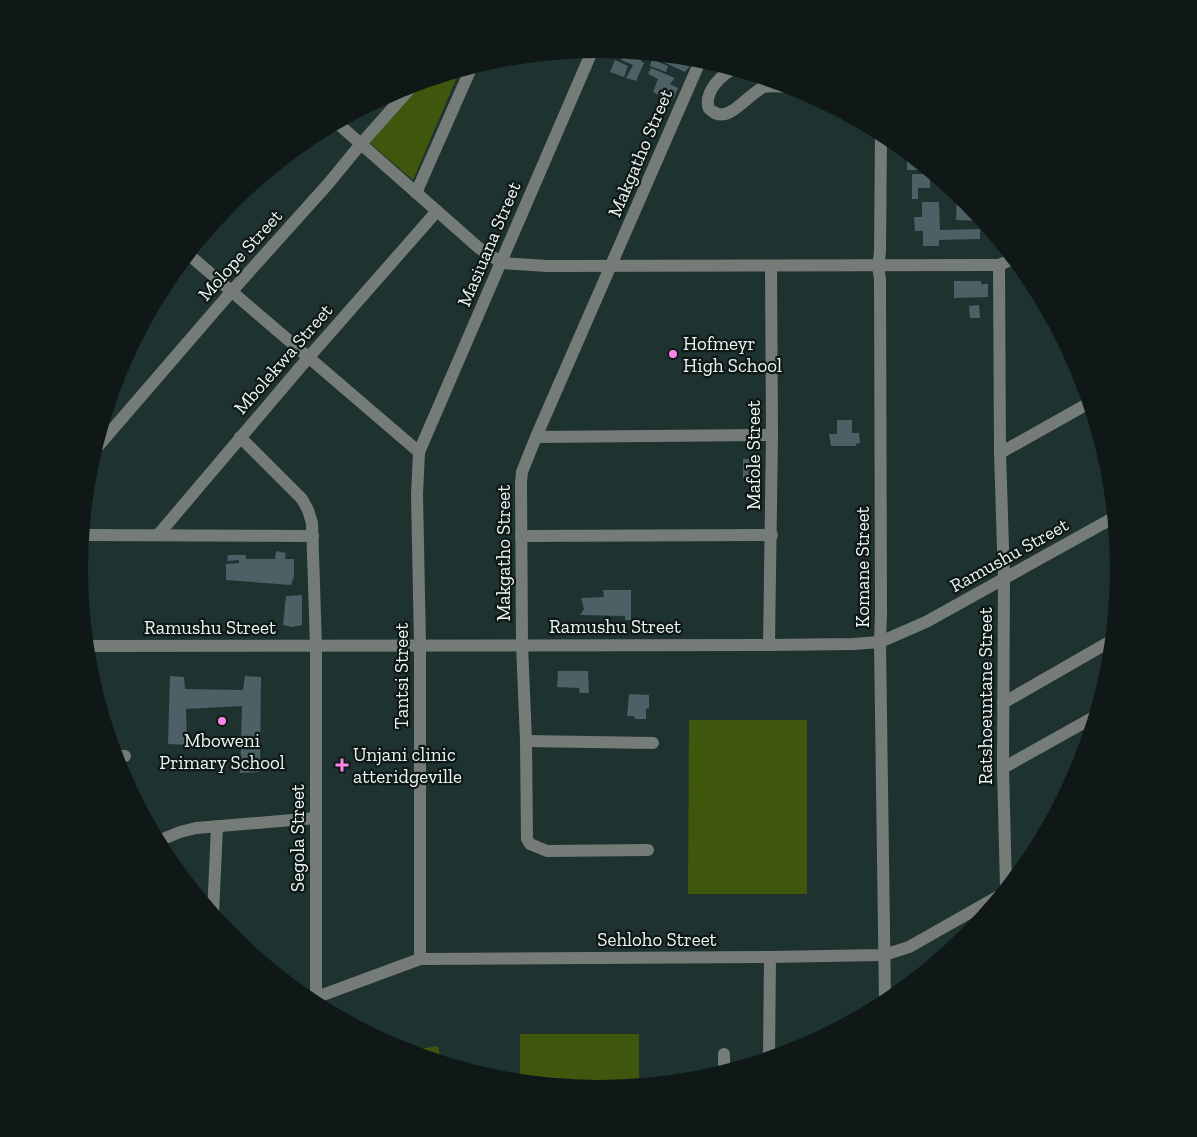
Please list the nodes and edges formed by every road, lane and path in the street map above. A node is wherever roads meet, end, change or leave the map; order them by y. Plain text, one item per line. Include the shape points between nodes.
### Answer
1 (589, 58) edge
2 (698, 67) edge
3 (725, 73) edge
4 (468, 74) edge
5 (771, 88) edge
6 (404, 96) edge
7 (341, 127) edge
8 (881, 143) edge
9 (360, 145) junction
10 (416, 193) junction
11 (438, 211) junction
12 (192, 258) edge
13 (1007, 262) edge
14 (502, 263) junction
15 (999, 265) junction
16 (612, 266) junction
17 (771, 266) junction
18 (878, 266) junction
19 (231, 292) junction
20 (308, 358) junction
21 (1083, 406) edge
22 (772, 435) junction
23 (240, 437) junction
24 (536, 437) junction
25 (104, 439) edge
26 (419, 452) junction
27 (1000, 452) junction
28 (1107, 521) edge
29 (89, 535) edge
30 (158, 535) junction
31 (772, 535) junction
32 (313, 536) junction
33 (521, 536) junction
34 (1004, 579) junction
35 (880, 642) junction
36 (420, 645) junction
37 (522, 645) junction
38 (770, 645) junction
39 (1103, 645) edge
40 (94, 646) edge
41 (316, 646) junction
42 (1003, 703) junction
43 (1086, 722) edge
44 (526, 741) junction
45 (653, 743) dead end
46 (1002, 768) junction
47 (316, 818) junction
48 (217, 826) junction
49 (165, 838) edge
50 (648, 850) dead end
51 (1006, 878) edge
52 (213, 904) edge
53 (984, 904) edge
54 (884, 955) junction
55 (770, 957) junction
56 (420, 959) junction
57 (313, 992) edge
58 (884, 992) edge
59 (319, 996) edge
60 (770, 1050) edge
61 (724, 1054) dead end
62 (724, 1064) edge

1 - 14 street, Masiuana Street
2 - 16 street, Makgatho Street
3 - 5 street via 709,97 709,110 715,114 729,113 763,88
4 - 10 street
6 - 9 street, Molope Street
7 - 9 street
8 - 18 street, Komane Street
9 - 10 street
9 - 19 street, Molope Street
10 - 11 street
11 - 14 street via 479,248
11 - 20 street, Mbolekwa Street
12 - 19 street
13 - 15 street
14 - 16 street
14 - 26 street, Masiuana Street
15 - 18 street
15 - 27 street, Ratshoeuntane Street
16 - 17 street
16 - 24 street, Makgatho Street
17 - 18 street
17 - 22 street, Mafole Street
18 - 35 street, Komane Street
19 - 20 street
19 - 25 street, Molope Street
20 - 23 street, Mbolekwa Street
20 - 26 street
21 - 27 street
22 - 24 street
22 - 31 street, Mafole Street
23 - 30 street, Mbolekwa Street
23 - 32 street, Segola Street via 302,499 308,510
24 - 33 street, Makgatho Street via 522,472
26 - 36 street, Tantsi Street
27 - 34 street, Ratshoeuntane Street
28 - 34 street, Ramushu Street
29 - 30 street
30 - 32 street
31 - 33 street
31 - 38 street, Mafole Street
32 - 41 street, Segola Street
33 - 37 street, Makgatho Street
34 - 35 street, Ramushu Street via 926,622
34 - 42 street, Ratshoeuntane Street
35 - 38 street, Ramushu Street
35 - 54 street, Komane Street
36 - 37 street, Ramushu Street
36 - 41 street, Ramushu Street
36 - 56 street, Tantsi Street
37 - 38 street, Ramushu Street
37 - 44 street, Makgatho Street
39 - 42 street
40 - 41 street, Ramushu Street
41 - 47 street, Segola Street
42 - 46 street, Ratshoeuntane Street
43 - 46 street
44 - 45 street
44 - 50 street, Makgatho Street via 526,832 530,844 547,850
46 - 51 street, Ratshoeuntane Street
47 - 48 street
47 - 57 street, Segola Street
48 - 49 street via 180,832
48 - 52 street
53 - 54 street, Sehloho Street via 909,947
54 - 55 street, Sehloho Street
54 - 58 street, Komane Street
55 - 56 street, Sehloho Street
55 - 60 street
56 - 59 street, Sehloho Street
61 - 62 street

